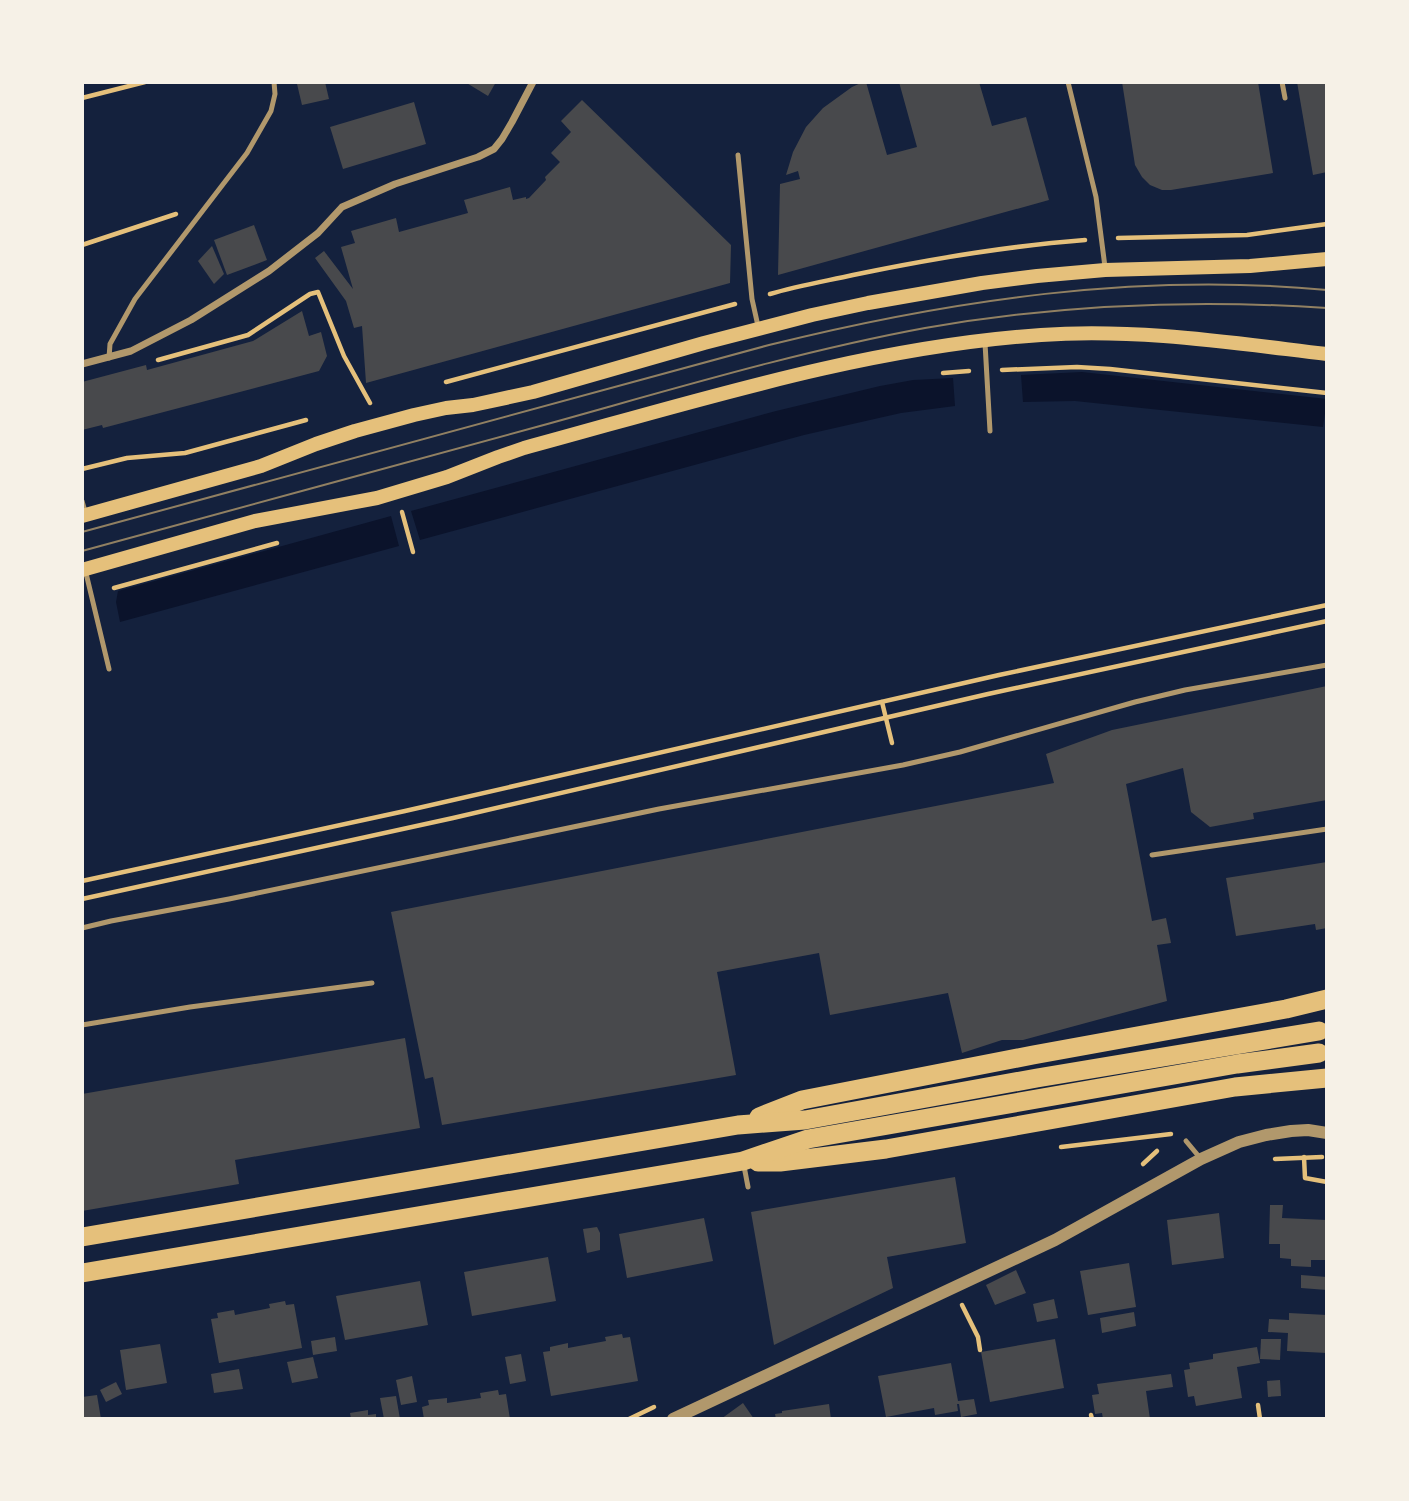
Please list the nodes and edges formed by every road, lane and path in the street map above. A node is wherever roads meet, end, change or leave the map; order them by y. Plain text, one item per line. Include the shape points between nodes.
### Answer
1 (145, 82) edge
2 (274, 82) edge
3 (533, 82) edge
4 (1068, 82) edge
5 (1282, 82) edge
6 (124, 85) edge
7 (82, 98) edge
8 (1284, 98) dead end
9 (738, 155) dead end
10 (207, 204) junction
11 (82, 246) edge
12 (1327, 259) edge
13 (1105, 270) junction
14 (758, 329) junction
15 (985, 340) junction
16 (1327, 354) edge
17 (108, 358) junction
18 (151, 361) dead end
19 (82, 364) edge
20 (987, 372) junction
21 (939, 373) dead end
22 (1327, 393) edge
23 (370, 403) dead end
24 (990, 431) dead end
25 (410, 506) dead end
26 (84, 511) edge
27 (285, 541) dead end
28 (413, 552) dead end
29 (84, 570) edge
30 (114, 588) dead end
31 (1327, 605) edge
32 (1327, 621) edge
33 (1327, 665) edge
34 (109, 669) dead end
35 (882, 702) junction
36 (886, 718) junction
37 (892, 743) dead end
38 (1327, 829) edge
39 (1152, 855) dead end
40 (82, 881) edge
41 (82, 899) edge
42 (82, 928) edge
43 (372, 983) dead end
44 (1327, 999) edge
45 (82, 1025) edge
46 (1319, 1031) dead end
47 (1319, 1053) dead end
48 (1327, 1078) edge
49 (1327, 1123) edge
50 (738, 1125) junction
51 (1308, 1130) junction
52 (1327, 1133) edge
53 (1186, 1141) dead end
54 (1327, 1157) edge
55 (1201, 1159) junction
56 (743, 1161) junction
57 (1327, 1182) edge
58 (748, 1187) dead end
59 (82, 1237) edge
60 (82, 1273) edge
61 (961, 1304) dead end
62 (980, 1350) dead end
63 (1258, 1405) dead end
64 (673, 1419) edge
65 (1260, 1419) edge

1 - 6 path
2 - 10 lane via 271,111 247,153
3 - 17 street via 494,149 342,207 318,233 269,271 191,320
4 - 13 lane via 1096,197
5 - 8 lane
6 - 7 path
9 - 14 lane
10 - 11 path
10 - 17 lane via 135,299 110,344
12 - 13 main road
13 - 14 main road via 930,291
14 - 26 main road via 533,392 355,431 261,466
15 - 16 main road via 1116,334
15 - 20 lane
15 - 29 main road via 926,347 762,384 524,448 377,498 254,521
17 - 19 street
18 - 23 path via 248,335 318,292 344,356
20 - 21 path
20 - 22 path via 1077,367
20 - 24 lane
25 - 28 path via 400,506
27 - 30 path
29 - 34 lane
31 - 35 path
32 - 36 path
33 - 42 lane via 1185,690 903,765 646,811
35 - 36 path
35 - 40 path
36 - 37 path
36 - 41 path
38 - 39 lane
43 - 45 lane
44 - 50 highway via 803,1100
46 - 50 highway via 805,1120
47 - 56 highway via 808,1139
48 - 56 highway via 1235,1087 886,1149 780,1162
49 - 51 street
50 - 59 highway
51 - 52 street
51 - 55 street via 1252,1138
53 - 55 lane
54 - 57 path via 1304,1157 1305,1178
55 - 64 street via 1055,1240
56 - 58 lane
56 - 60 highway
61 - 62 path
63 - 65 path

